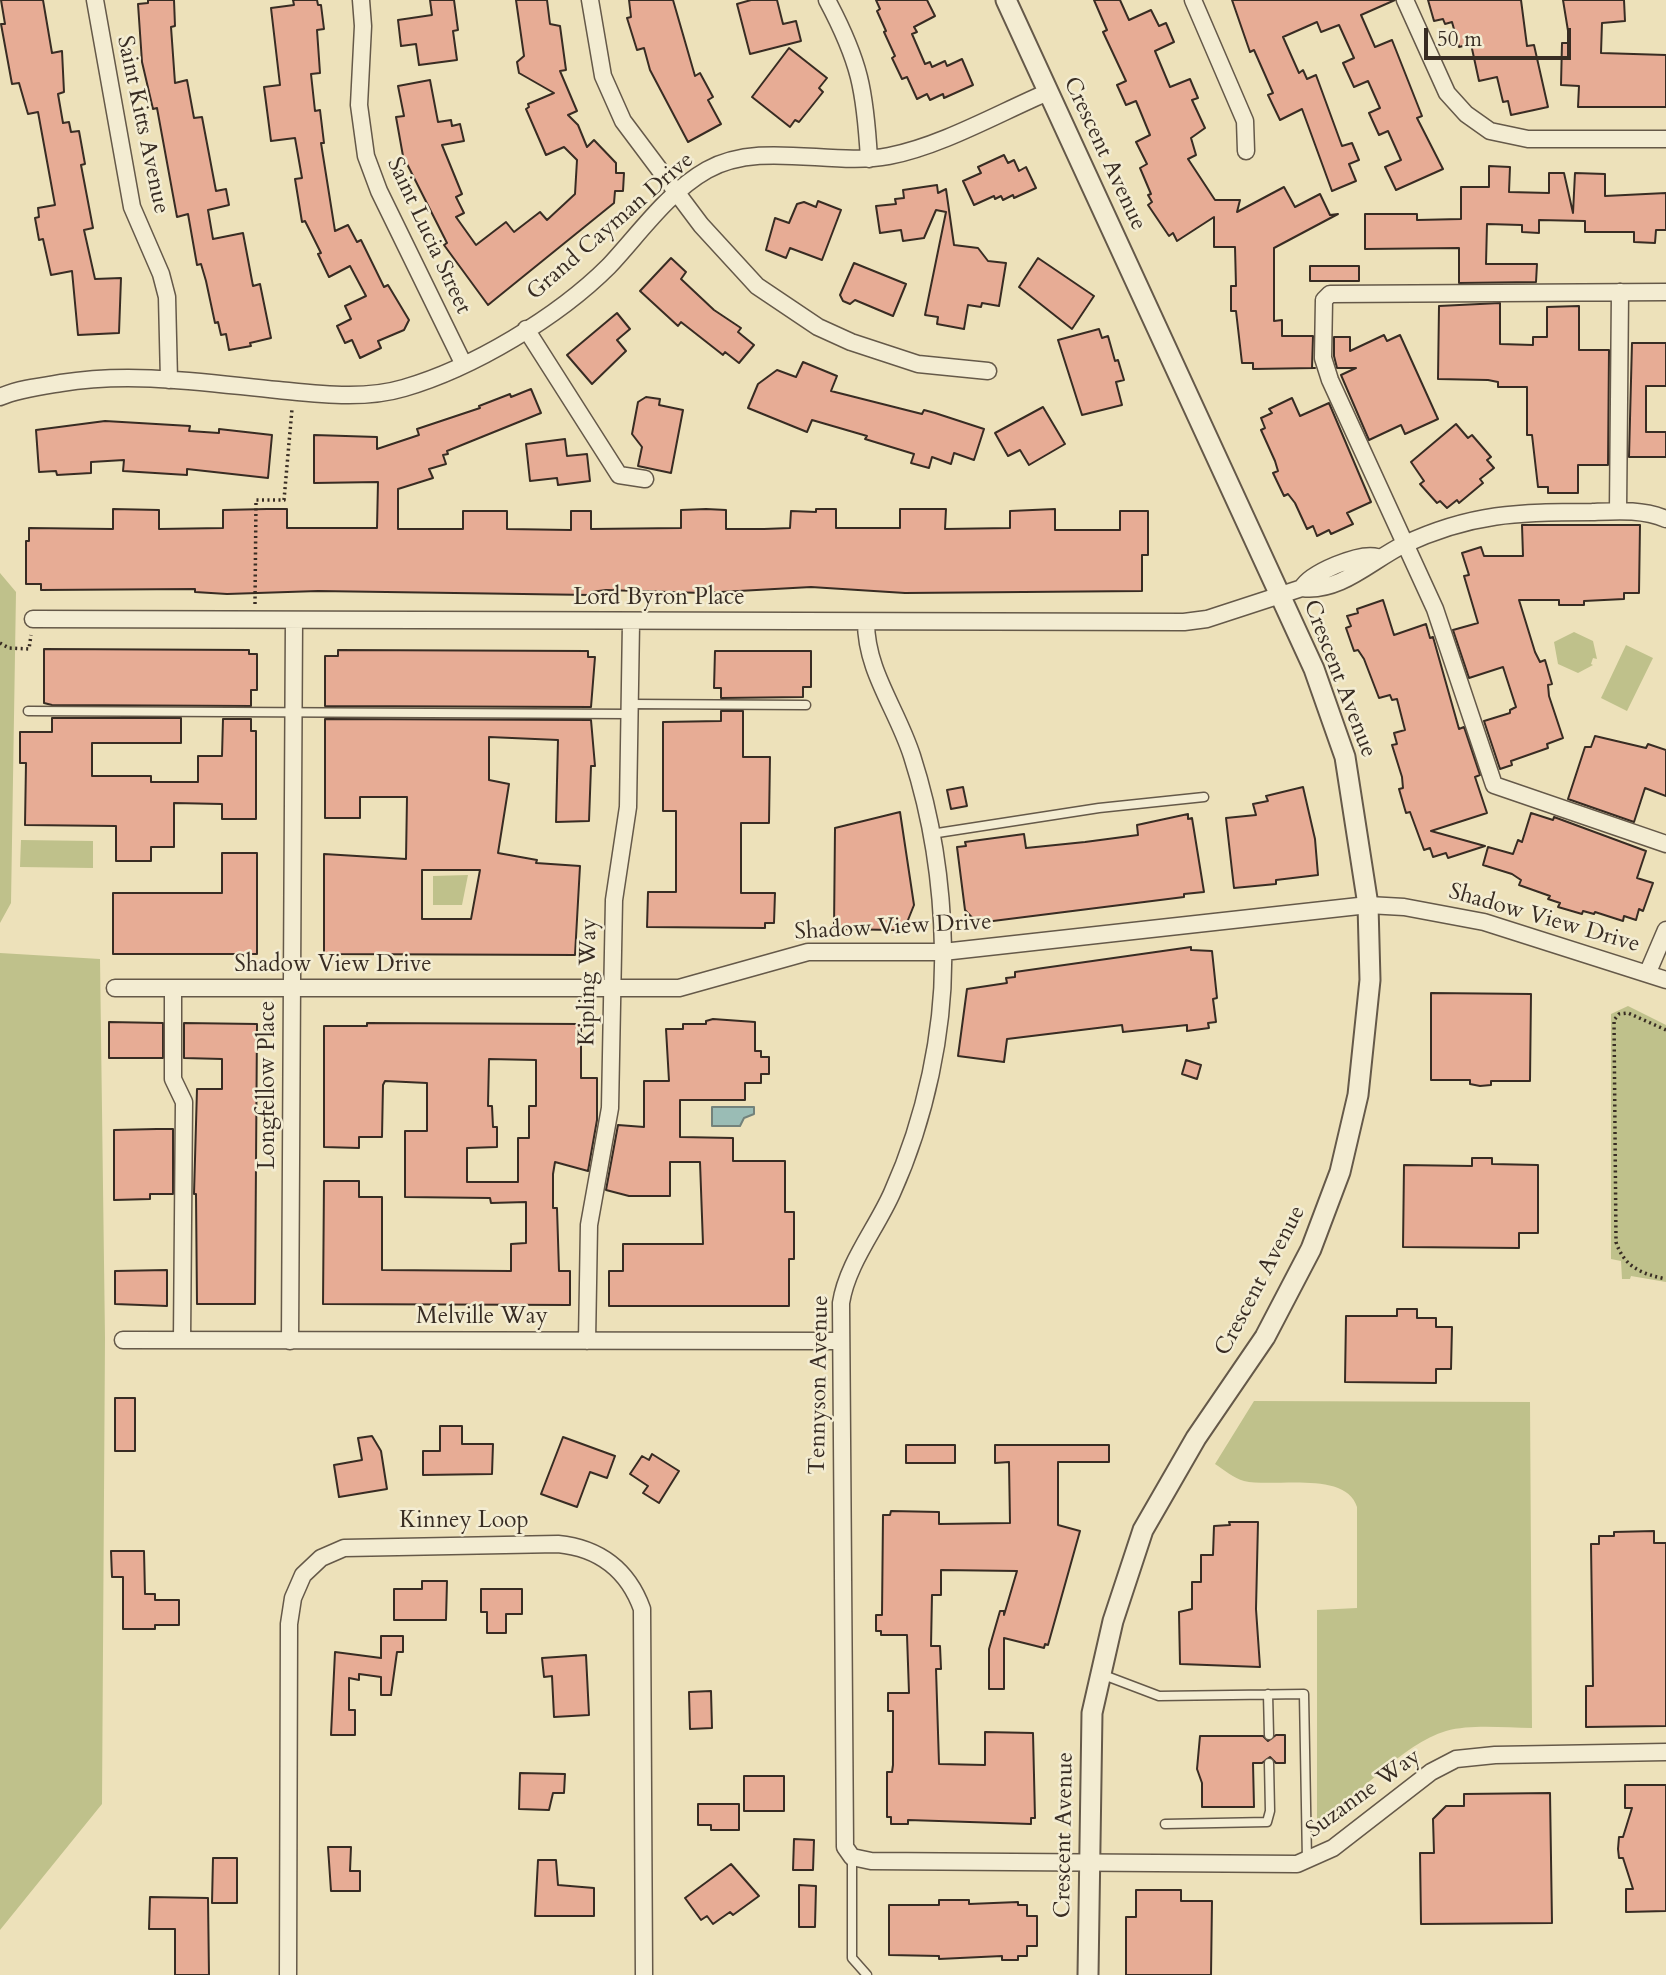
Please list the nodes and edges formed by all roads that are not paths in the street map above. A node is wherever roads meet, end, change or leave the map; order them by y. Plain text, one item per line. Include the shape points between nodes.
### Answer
1 (94, 0) edge
2 (361, 0) edge
3 (590, 0) edge
4 (827, 0) edge
5 (1006, 0) edge
6 (1193, 0) edge
7 (1405, 0) edge
8 (1048, 92) junction
9 (1666, 139) edge
10 (1245, 151) dead end
11 (869, 159) junction
12 (677, 193) junction
13 (1620, 292) junction
14 (1666, 292) edge
15 (526, 330) junction
16 (463, 363) junction
17 (988, 371) dead end
18 (169, 380) junction
19 (0, 397) edge
20 (645, 479) dead end
21 (1618, 511) junction
22 (1666, 519) edge
23 (1406, 543) junction
24 (1281, 596) junction
25 (33, 619) road end
26 (294, 620) junction
27 (866, 621) junction
28 (631, 623) junction
29 (806, 705) dead end
30 (630, 709) junction
31 (28, 711) dead end
32 (293, 713) junction
33 (1204, 797) dead end
34 (931, 834) junction
35 (1666, 844) edge
36 (1368, 905) junction
37 (1666, 930) edge
38 (943, 951) junction
39 (1648, 972) junction
40 (1666, 980) edge
41 (114, 988) dead end
42 (173, 988) junction
43 (292, 988) junction
44 (611, 988) junction
45 (123, 1340) dead end
46 (182, 1340) junction
47 (290, 1340) junction
48 (841, 1340) junction
49 (587, 1341) junction
50 (1100, 1674) junction
51 (1268, 1694) junction
52 (1269, 1735) dead end
53 (1666, 1752) edge
54 (1269, 1763) dead end
55 (1165, 1824) dead end
56 (852, 1857) junction
57 (1307, 1861) junction
58 (1089, 1862) junction
59 (289, 1975) edge
60 (644, 1975) edge
61 (867, 1975) edge
62 (1088, 1975) edge

1 - 18 street, Saint Kitts Avenue via 130,201 167,297
2 - 16 street, Saint Lucia Street via 359,106 366,156
3 - 12 street via 610,96 642,149
4 - 11 street via 856,61
5 - 8 street, Crescent Avenue
6 - 10 street via 1245,121
7 - 9 street via 1447,93 1490,131 1528,139
8 - 11 street, Grand Cayman Drive via 923,146
8 - 24 street, Crescent Avenue
11 - 12 street, Grand Cayman Drive via 781,156 733,162 707,170
12 - 15 street, Grand Cayman Drive via 607,268
12 - 17 street via 757,286 818,327 918,364
13 - 14 street
13 - 21 street
13 - 23 street via 1325,297 1326,369
15 - 16 street, Grand Cayman Drive
15 - 20 street via 619,475
16 - 18 street, Grand Cayman Drive via 423,382 382,393 341,395
18 - 19 street, Grand Cayman Drive via 84,379
21 - 22 street, Crescent Avenue via 1646,512
21 - 23 street, Crescent Avenue via 1503,513 1442,528
23 - 24 street, Crescent Avenue via 1377,557 1367,569 1316,589 1302,588
23 - 35 street via 1445,635 1494,785
24 - 27 street, Lord Byron Place via 1184,622
24 - 36 street, Crescent Avenue via 1314,669 1345,757
25 - 26 street, Lord Byron Place
26 - 28 street, Lord Byron Place
26 - 32 street, Longfellow Place
27 - 28 street, Lord Byron Place
27 - 34 street, Tennyson Avenue via 867,650 911,752
28 - 30 street, Kipling Way
29 - 30 lane
30 - 32 lane
30 - 44 street, Kipling Way via 628,807 614,900
31 - 32 lane
32 - 43 street, Longfellow Place
33 - 34 lane via 1099,807
34 - 38 street, Tennyson Avenue
36 - 38 street, Shadow View Drive
36 - 39 street, Shadow View Drive via 1484,922
36 - 50 street, Crescent Avenue via 1370,980 1360,1084 1330,1203 1265,1337 1196,1438 1143,1530
37 - 39 street
38 - 44 street, Shadow View Drive via 808,952 690,987
38 - 48 street, Tennyson Avenue via 939,1015 921,1108 894,1190 846,1280
39 - 40 street, Shadow View Drive
41 - 42 street, Shadow View Drive
42 - 43 street, Shadow View Drive
42 - 46 street via 173,1079 184,1102
43 - 44 street, Shadow View Drive
43 - 47 street, Longfellow Place
44 - 49 street, Kipling Way via 610,1108 589,1225
45 - 46 street, Melville Way
46 - 47 street, Melville Way
47 - 49 street, Melville Way
48 - 49 street, Melville Way
48 - 56 street, Tennyson Avenue via 843,1837
50 - 51 lane via 1165,1696
50 - 58 street, Crescent Avenue via 1092,1713
51 - 52 lane
51 - 57 lane via 1304,1694
53 - 57 street, Suzanne Way via 1457,1759 1431,1772 1333,1848
54 - 55 lane via 1267,1822
56 - 58 street via 871,1861
56 - 61 lane via 852,1958
57 - 58 street, Suzanne Way via 1281,1865
58 - 62 street, Crescent Avenue
59 - 60 street, Kinney Loop via 289,1624 303,1575 321,1558 358,1545 558,1544 589,1550 621,1571 642,1609

